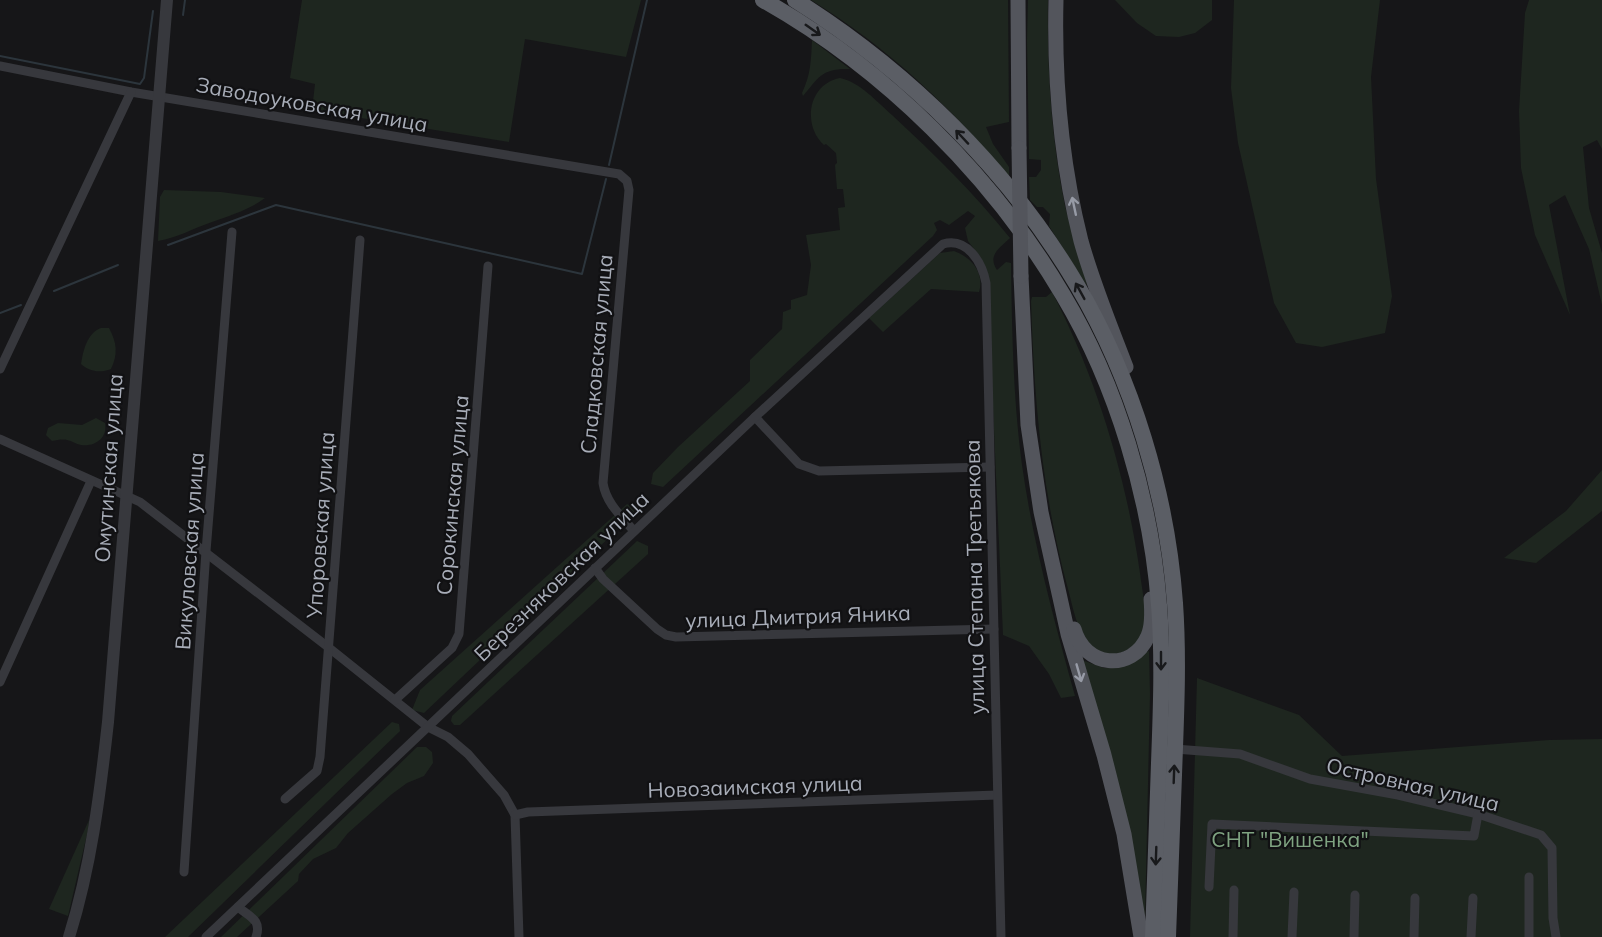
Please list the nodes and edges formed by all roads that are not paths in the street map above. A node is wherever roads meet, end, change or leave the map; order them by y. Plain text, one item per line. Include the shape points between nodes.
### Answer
1 (167, 0) edge
2 (763, 0) edge
3 (795, 0) edge
4 (1018, 0) edge
5 (1056, 0) edge
6 (0, 66) edge
7 (131, 92) junction
8 (159, 97) junction
9 (620, 174) joint
10 (232, 232) dead end
11 (360, 240) dead end
12 (943, 244) joint
13 (488, 266) dead end
14 (0, 369) edge
15 (1104, 379) junction
16 (755, 417) junction
17 (0, 439) edge
18 (990, 467) junction
19 (92, 481) junction
20 (125, 495) junction
21 (634, 531) junction
22 (1045, 535) junction
23 (206, 551) junction
24 (1171, 564) junction
25 (596, 568) junction
26 (993, 629) junction
27 (328, 647) junction
28 (0, 682) edge
29 (395, 700) junction
30 (428, 727) junction
31 (1175, 749) junction
32 (997, 795) junction
33 (285, 799) dead end
34 (1478, 814) junction
35 (515, 815) junction
36 (184, 872) dead end
37 (1529, 877) dead end
38 (1209, 887) dead end
39 (1234, 890) dead end
40 (1294, 892) dead end
41 (1355, 895) dead end
42 (1415, 898) dead end
43 (1473, 898) dead end
44 (237, 907) junction
45 (69, 937) edge
46 (206, 937) edge
47 (256, 937) edge
48 (519, 937) edge
49 (1001, 937) edge
50 (1141, 937) edge
51 (1153, 937) edge
52 (1168, 937) edge
53 (1233, 937) edge
54 (1292, 937) edge
55 (1354, 937) edge
56 (1414, 937) edge
57 (1471, 937) edge
58 (1529, 937) edge
59 (1556, 937) edge

1 - 8 street, Омутинская улица
2 -> 15 highway via 828,41 911,108 954,151 1045,266 1081,328
24 -> 3 highway via 1161,507 1129,398 1096,321 1058,255 1012,193 943,117 878,58
4 - 22 main road, bridge via 1021,276 1028,425
24 -> 5 main road via 1162,486 1152,444 1091,275 1073,204 1057,85
6 - 7 street, Заводоуковская улица
7 - 8 street, Заводоуковская улица
7 - 14 street
8 - 9 street, Заводоуковская улица
8 - 20 street, Омутинская улица
9 - 21 street, Сладковская улица via 629,190 603,483 612,507
10 - 23 street, Викуловская улица
11 - 27 street, Упоровская улица
12 - 16 street, Березняковская улица
12 - 18 street, улица Степана Третьякова via 963,245 978,262 984,277
13 - 29 street, Сорокинская улица via 459,634 452,648
15 - 22 main road via 1138,511 1148,567 1151,624 1148,638 1137,652 1122,660 1107,661 1094,657 1080,644
15 -> 51 highway via 1138,480 1159,603 1161,694
16 - 18 street via 799,464 819,471
16 - 21 street, Березняковская улица
17 - 19 street
18 - 26 street, улица Степана Третьякова
19 - 20 street
19 - 28 street
20 - 23 street
20 - 45 street, Омутинская улица via 98,809
21 - 25 street, Березняковская улица
22 -> 50 main road via 1068,634 1119,813
23 - 27 street
23 - 36 street, Викуловская улица
24 - 31 highway via 1177,637
25 - 26 street, улица Дмитрия Яника via 650,623 676,638
25 - 30 street, Березняковская улица
26 - 32 street, улица Степана Третьякова
27 - 29 street
27 - 33 street, Упоровская улица via 317,771
29 - 30 street
30 - 35 street via 468,754 504,795
30 - 44 street, Березняковская улица
31 - 34 street, Островная улица via 1240,754 1310,779
52 -> 31 highway
32 - 35 street, Новозаимская улица
32 - 49 street, улица Степана Третьякова
34 - 38 street via 1474,836 1212,824
34 - 59 street, Островная улица via 1541,835 1552,848
35 - 48 street
37 - 58 street
39 - 53 street
40 - 54 street
41 - 55 street
42 - 56 street
43 - 57 street
44 - 46 street, Березняковская улица
44 - 47 street via 257,923

